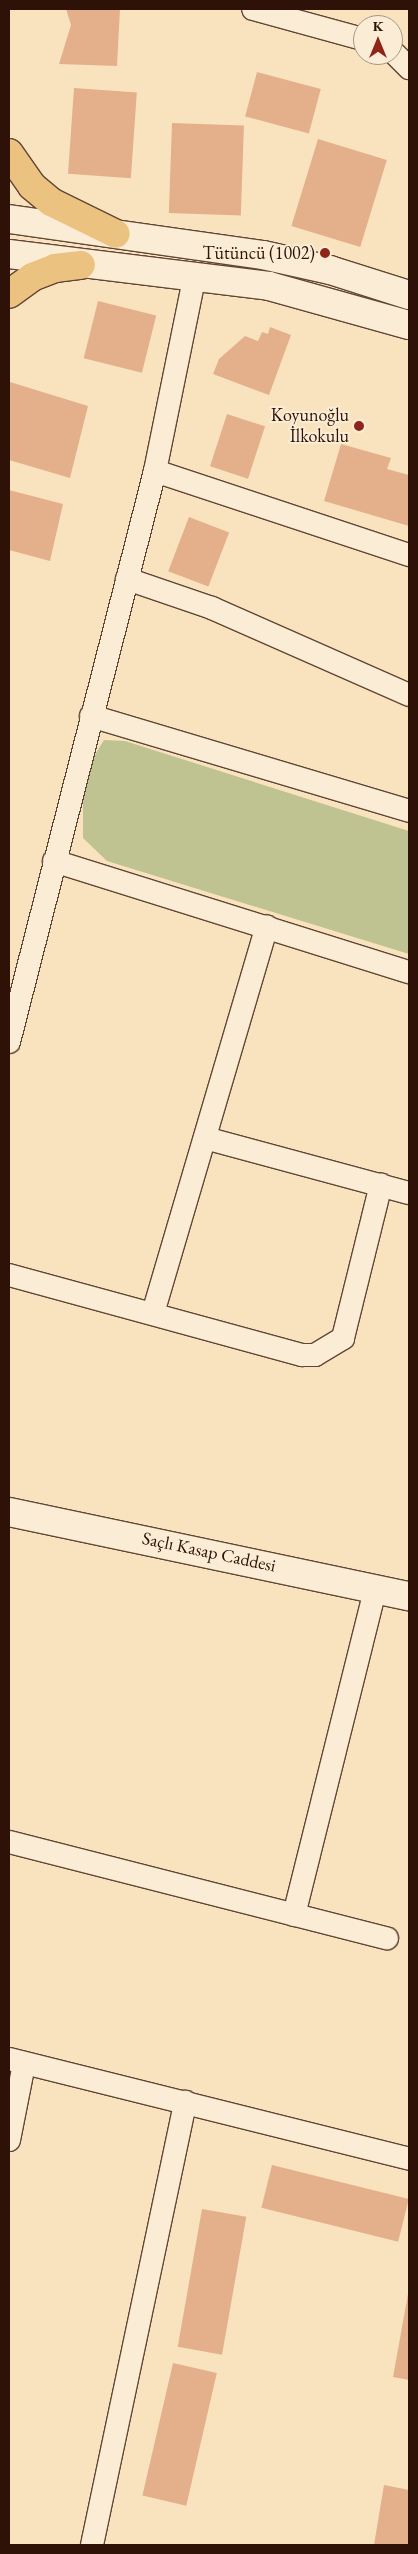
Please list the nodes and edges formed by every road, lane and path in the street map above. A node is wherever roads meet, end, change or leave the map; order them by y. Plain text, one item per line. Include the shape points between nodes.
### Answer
1 (253, 9) edge
2 (353, 36) edge
3 (9, 153) edge
4 (9, 219) edge
5 (116, 234) junction
6 (9, 254) edge
7 (82, 265) junction
8 (195, 275) junction
9 (9, 294) edge
10 (409, 295) edge
11 (409, 325) edge
12 (155, 471) junction
13 (409, 555) edge
14 (126, 579) junction
15 (409, 695) edge
16 (91, 716) junction
17 (409, 812) edge
18 (54, 862) junction
19 (267, 926) junction
20 (409, 972) edge
21 (9, 1042) edge
22 (205, 1138) junction
23 (381, 1185) junction
24 (409, 1193) edge
25 (9, 1275) edge
26 (152, 1313) junction
27 (9, 1512) edge
28 (375, 1588) junction
29 (409, 1596) edge
30 (9, 1842) edge
31 (294, 1916) junction
32 (387, 1938) dead end
33 (16, 2061) edge
34 (185, 2102) junction
35 (9, 2140) edge
36 (409, 2159) edge
37 (92, 2545) edge

1 - 2 street
3 - 5 main road via 32,186 51,202
4 - 5 street
5 - 10 street via 297,261
6 - 7 street
7 - 8 street
7 - 9 main road via 55,268 32,277
8 - 11 street via 302,294
8 - 12 street
12 - 13 street
12 - 14 street
14 - 15 street via 212,608
14 - 16 street
16 - 17 street
16 - 18 street
18 - 19 street
18 - 21 street
19 - 20 street
19 - 22 street
22 - 23 street
22 - 26 street
23 - 24 street
23 - 26 street via 343,1338 316,1355 302,1355
25 - 26 street
27 - 28 street, Saçlı Kasap Caddesi
28 - 29 street, Saçlı Kasap Caddesi
28 - 31 street
30 - 31 street
31 - 32 street
33 - 34 street
33 - 35 street
34 - 36 street
34 - 37 street

